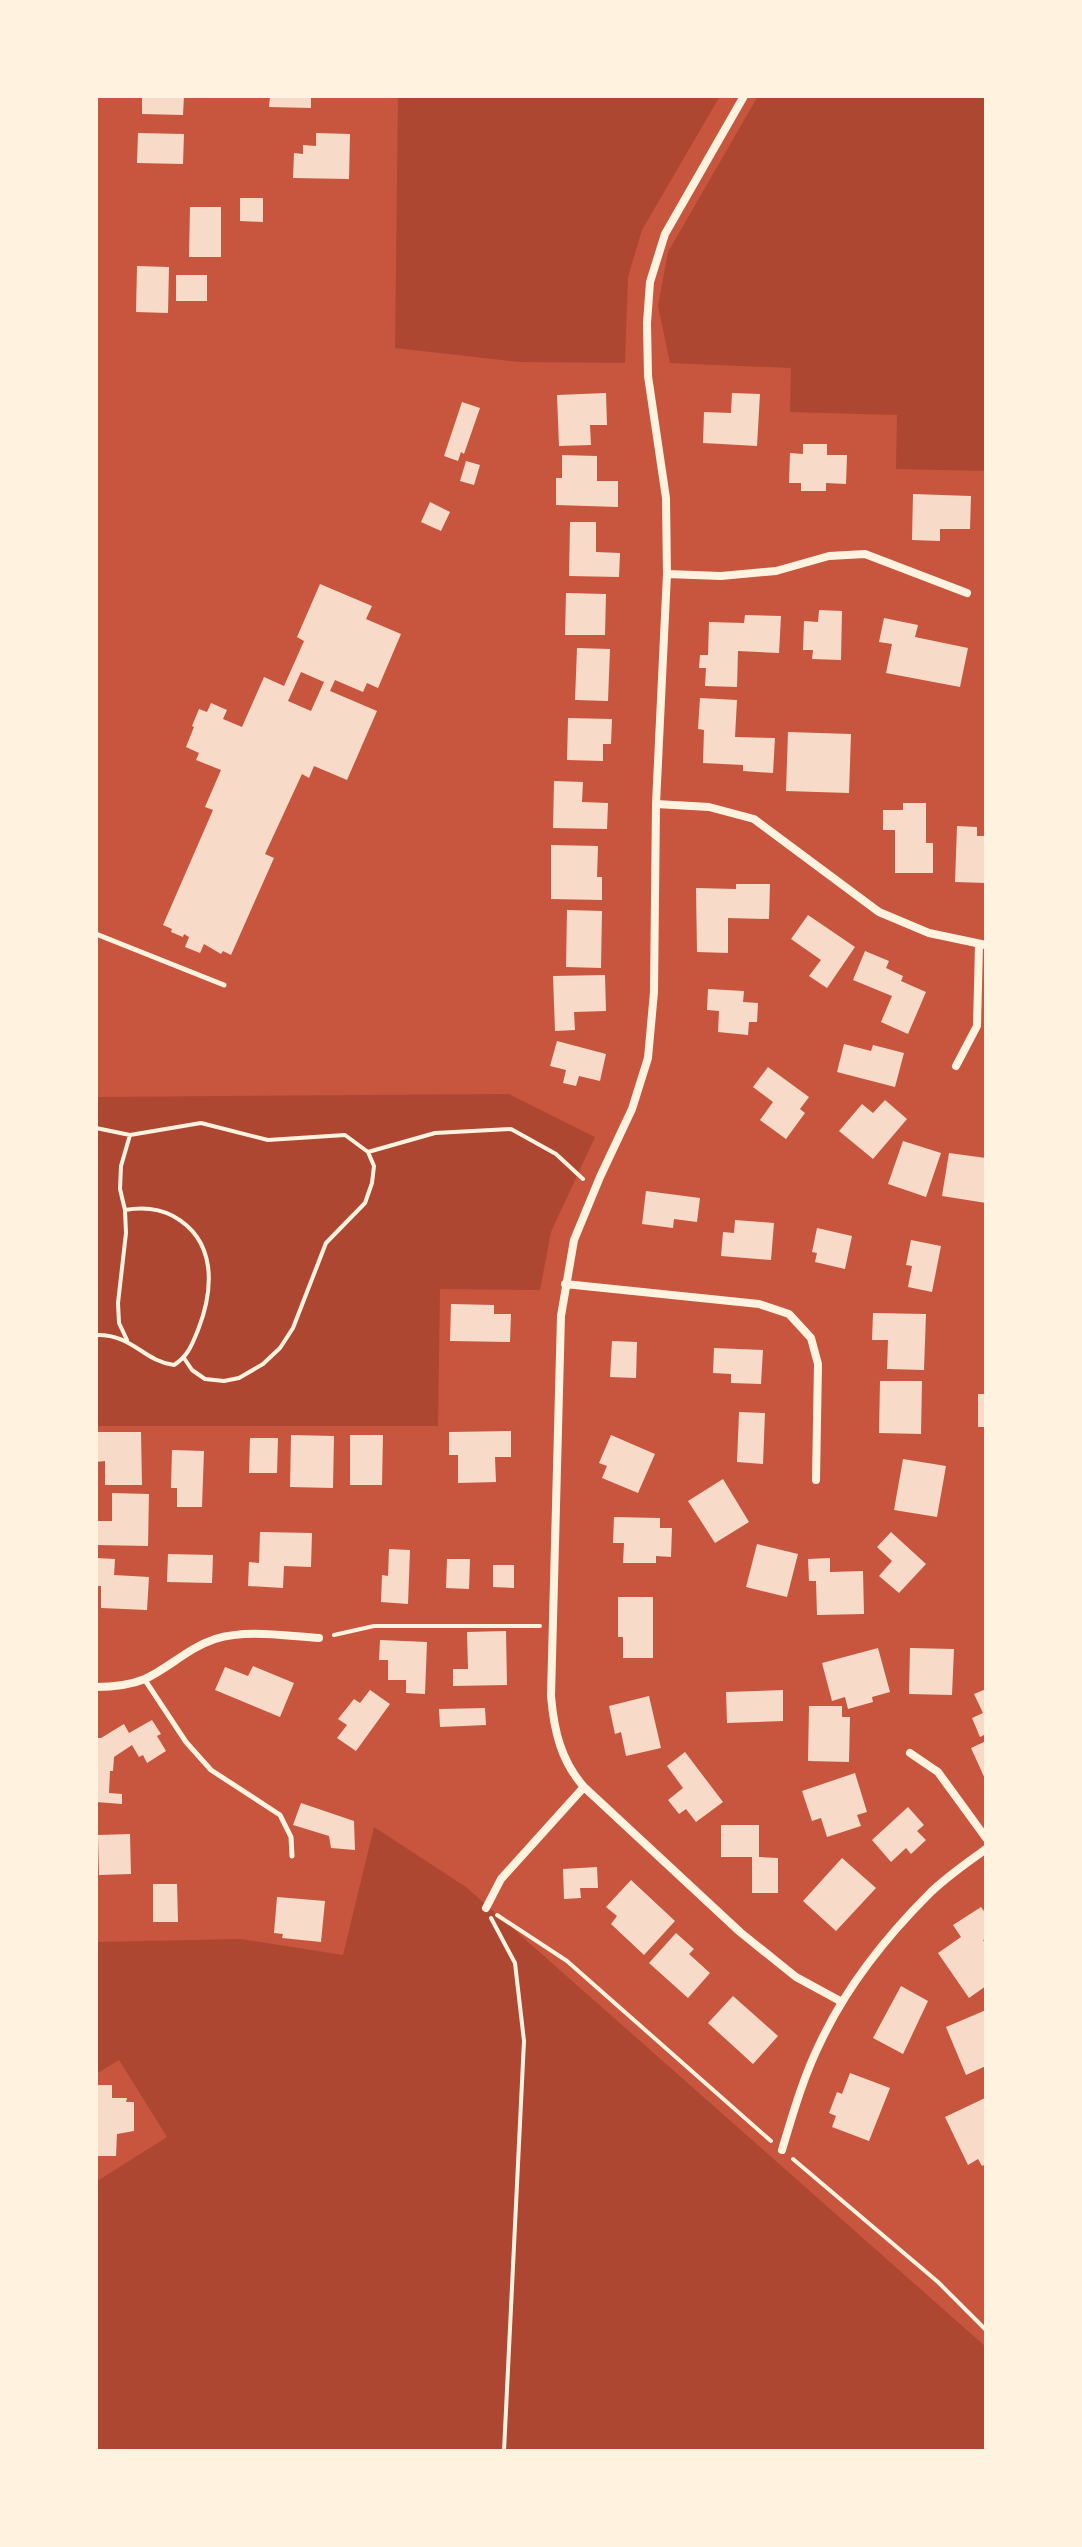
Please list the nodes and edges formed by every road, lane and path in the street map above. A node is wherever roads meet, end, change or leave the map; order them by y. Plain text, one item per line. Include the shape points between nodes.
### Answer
1 (744, 96) edge
2 (667, 574) junction
3 (967, 593) dead end
4 (656, 804) junction
5 (96, 934) edge
6 (982, 945) edge
7 (224, 985) dead end
8 (956, 1066) dead end
9 (96, 1128) edge
10 (130, 1135) junction
11 (368, 1152) junction
12 (595, 1189) junction
13 (125, 1210) junction
14 (565, 1284) junction
15 (96, 1335) edge
16 (127, 1340) junction
17 (184, 1358) junction
18 (816, 1480) dead end
19 (553, 1627) junction
20 (319, 1638) joint
21 (144, 1679) junction
22 (96, 1687) edge
23 (910, 1753) dead end
24 (584, 1787) junction
25 (986, 1838) edge
26 (986, 1849) edge
27 (292, 1856) dead end
28 (486, 1908) junction
29 (842, 2002) junction
30 (782, 2150) junction
31 (986, 2330) edge
32 (504, 2451) edge

1 - 2 street via 665,234 650,282 648,376 666,498
2 - 3 street via 776,571 829,556 865,554
2 - 4 street
4 - 6 street via 709,807 754,819 879,912 929,933
4 - 12 street via 648,1058 632,1109
5 - 7 lane
6 - 8 street via 977,1026
9 - 10 path
10 - 11 path via 201,1123 268,1140 345,1135
10 - 13 path via 121,1166
11 - 12 path via 435,1133 511,1129 556,1154
11 - 17 path via 374,1166 365,1203 326,1243 280,1348 263,1364 224,1381 205,1379
12 - 14 street via 574,1240
13 - 16 path via 118,1303
13 - 17 path via 163,1211 200,1239 209,1285 203,1317
14 - 18 street via 759,1304 789,1314 811,1338 818,1364
14 - 19 street
15 - 16 path
16 - 17 path via 161,1363 174,1365
19 - 20 path via 374,1626
19 - 24 street via 553,1724 570,1770
20 - 21 street via 217,1639 192,1648
21 - 22 street
21 - 27 lane via 211,1770 280,1815 291,1837
23 - 25 street via 938,1772
24 - 28 street via 501,1879
24 - 29 street via 740,1932 796,1977
26 - 29 street via 931,1893 874,1955
28 - 30 path via 567,1961
28 - 32 path via 515,1963 524,2041
29 - 30 street via 820,2041
30 - 31 path via 938,2282

